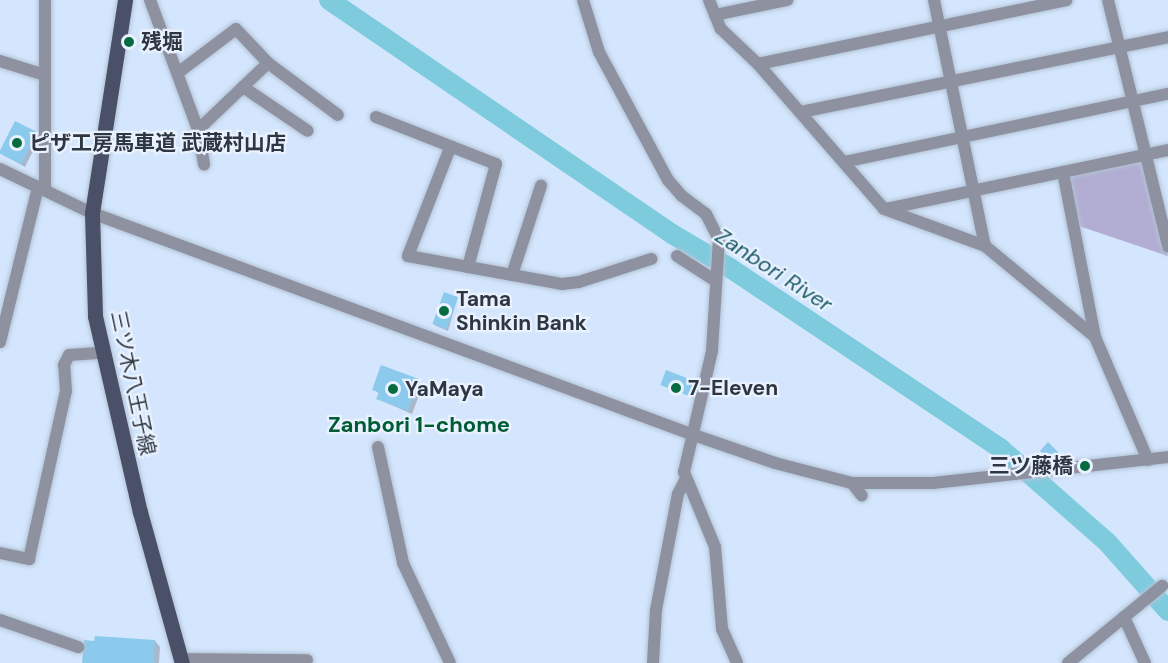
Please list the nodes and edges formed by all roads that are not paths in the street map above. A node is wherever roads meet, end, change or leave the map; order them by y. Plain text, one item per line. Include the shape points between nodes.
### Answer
1 (45, 0) edge
2 (125, 0) edge
3 (150, 0) edge
4 (583, 0) edge
5 (709, 0) edge
6 (787, 0) edge
7 (934, 0) edge
8 (1066, 0) edge
9 (1108, 0) edge
10 (715, 15) junction
11 (939, 26) junction
12 (1168, 37) edge
13 (1119, 48) junction
14 (0, 61) edge
15 (268, 63) junction
16 (758, 64) junction
17 (178, 72) junction
18 (45, 75) junction
19 (951, 82) junction
20 (243, 87) junction
21 (1168, 94) edge
22 (1131, 102) junction
23 (801, 112) junction
24 (338, 115) dead end
25 (376, 117) dead end
26 (198, 130) junction
27 (308, 131) dead end
28 (962, 137) junction
29 (450, 148) junction
30 (1168, 150) edge
31 (1143, 156) junction
32 (844, 162) junction
33 (204, 164) dead end
34 (0, 168) edge
35 (1063, 172) junction
36 (540, 186) dead end
37 (41, 188) junction
38 (974, 190) junction
39 (885, 209) junction
40 (92, 213) junction
41 (985, 246) junction
42 (1168, 247) edge
43 (677, 255) dead end
44 (651, 259) dead end
45 (468, 267) junction
46 (512, 275) junction
47 (716, 280) junction
48 (1095, 337) junction
49 (0, 342) edge
50 (101, 353) junction
51 (691, 434) junction
52 (378, 447) dead end
53 (1168, 457) edge
54 (1148, 460) junction
55 (685, 480) junction
56 (852, 483) junction
57 (862, 496) dead end
58 (0, 553) edge
59 (1165, 584) edge
60 (1124, 617) junction
61 (0, 620) edge
62 (78, 647) dead end
63 (307, 660) dead end
64 (181, 661) edge
65 (450, 663) edge
66 (653, 663) edge
67 (737, 663) edge
68 (1068, 663) edge
69 (1144, 663) edge

1 - 18 street
2 - 40 main road, 三ツ木八王子線
3 - 17 street
4 - 47 street via 599,52 657,161 675,190 710,219 720,244
5 - 10 street
6 - 10 street
7 - 11 street
8 - 11 street
9 - 13 street
10 - 16 street via 730,40
11 - 16 street
11 - 19 street
12 - 13 street
13 - 19 street
13 - 22 street
14 - 18 street
15 - 17 street via 236,29
15 - 20 street
15 - 24 street
16 - 23 street
17 - 26 street
18 - 37 street
19 - 23 street
19 - 28 street
20 - 26 street
20 - 27 street
21 - 22 street
22 - 28 street
22 - 31 street
23 - 32 street
25 - 29 street
26 - 33 street
28 - 32 street
28 - 38 street
29 - 45 street via 496,164
29 - 45 street via 408,255
30 - 31 street
31 - 35 street
31 - 42 street
32 - 39 street
34 - 37 street
35 - 38 street
35 - 48 street
36 - 46 street
37 - 40 street
37 - 49 street
38 - 39 street
38 - 41 street
39 - 41 street
40 - 50 main road, 三ツ木八王子線
40 - 51 street
41 - 48 street
43 - 47 street
44 - 46 street via 570,284
45 - 46 street
47 - 51 street via 712,351
48 - 54 street
50 - 58 street via 69,355 64,365 66,391 29,559
50 - 64 main road, 三ツ木八王子線
51 - 55 street
51 - 56 street via 775,463
52 - 65 street via 403,563
53 - 54 street
54 - 56 street via 933,483
55 - 66 street via 678,494 656,610
55 - 67 street via 710,528 722,628
56 - 57 street
59 - 60 street
60 - 68 street
60 - 69 street
61 - 62 street
63 - 64 street

